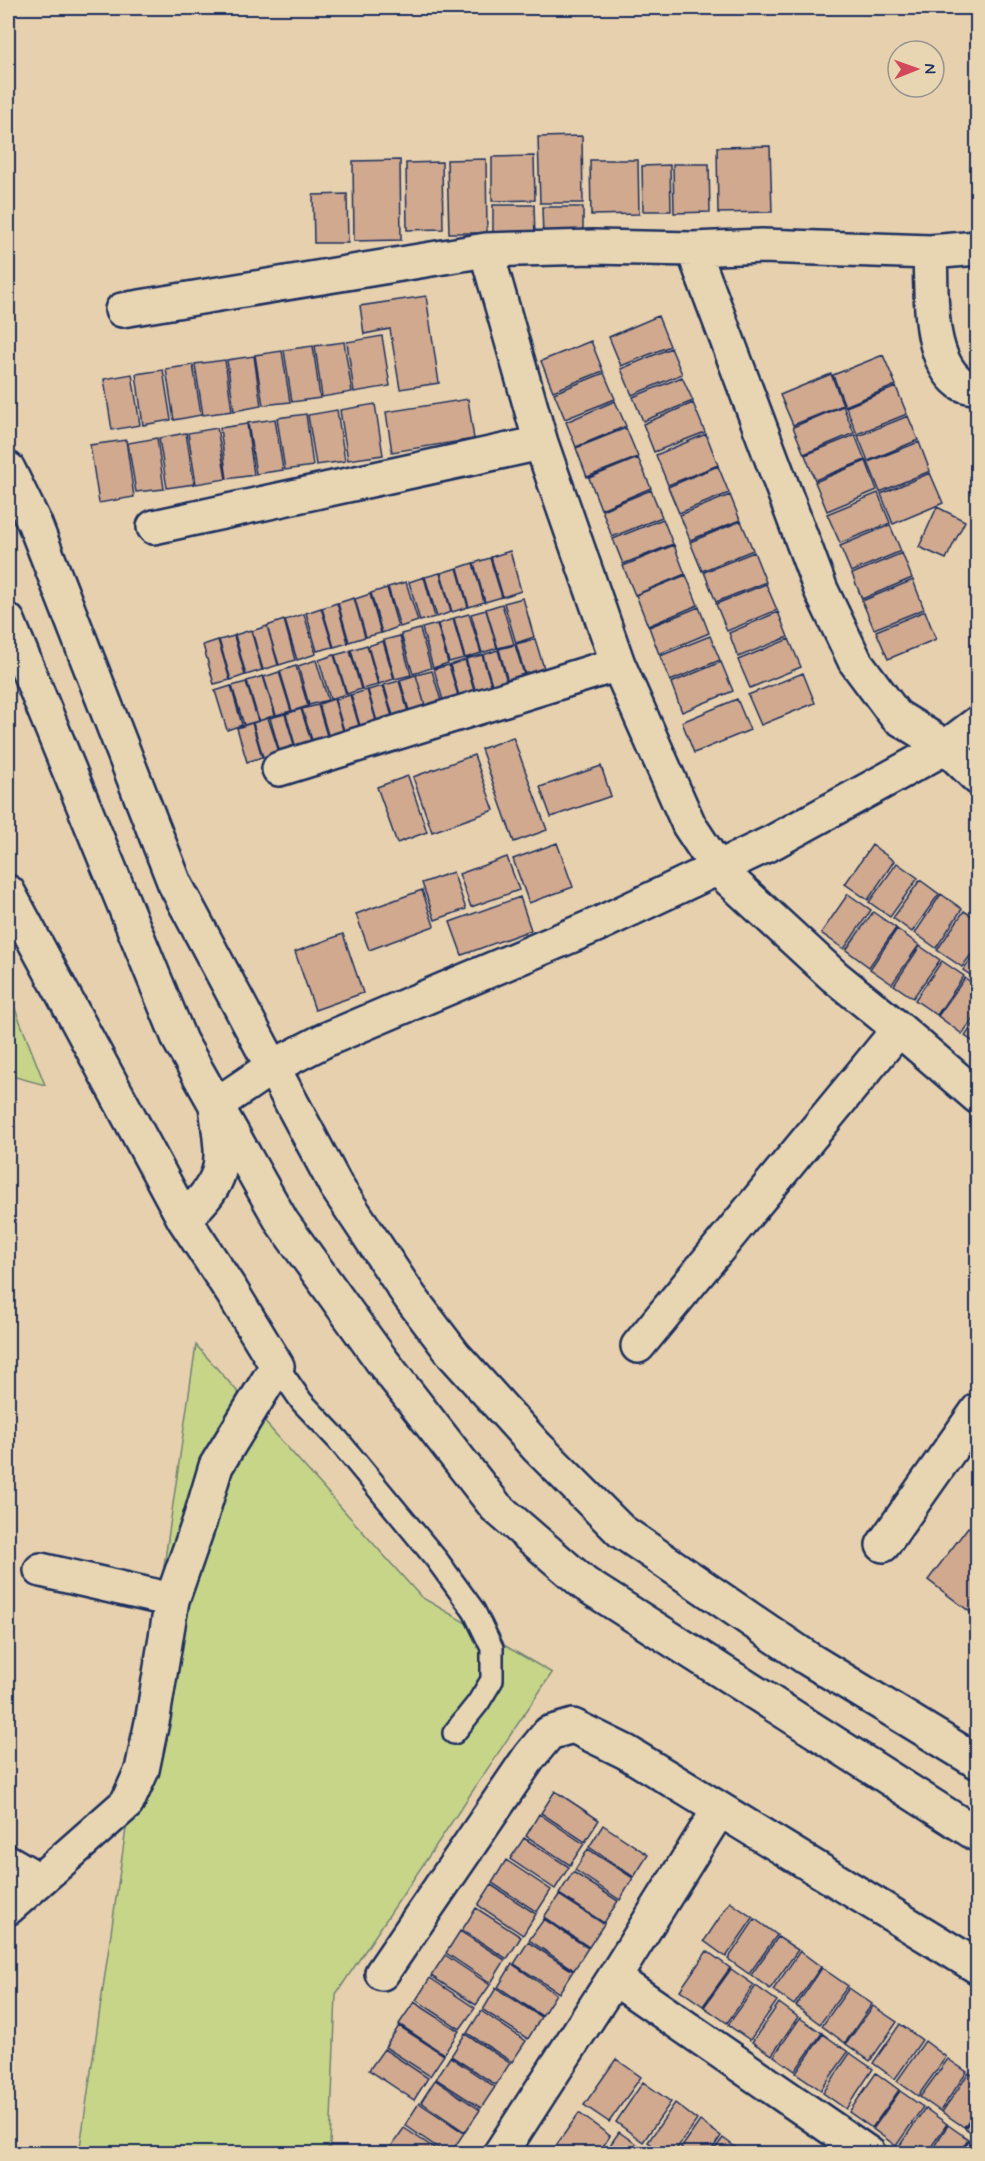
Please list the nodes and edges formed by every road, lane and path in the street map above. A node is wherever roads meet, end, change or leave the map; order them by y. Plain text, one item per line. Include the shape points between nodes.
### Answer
1 (978, 248) edge
2 (693, 249) junction
3 (486, 250) junction
4 (930, 252) junction
5 (122, 310) dead end
6 (978, 388) edge
7 (540, 443) junction
8 (8, 469) edge
9 (154, 527) dead end
10 (8, 621) edge
11 (618, 664) junction
12 (978, 723) edge
13 (946, 747) junction
14 (279, 769) dead end
15 (978, 778) edge
16 (718, 869) junction
17 (8, 892) edge
18 (899, 1029) junction
19 (272, 1067) junction
20 (978, 1097) edge
21 (216, 1105) junction
22 (184, 1219) junction
23 (638, 1346) dead end
24 (276, 1366) junction
25 (978, 1410) edge
26 (883, 1545) dead end
27 (41, 1570) dead end
28 (172, 1600) junction
29 (454, 1733) dead end
30 (978, 1762) edge
31 (719, 1810) junction
32 (978, 1835) edge
33 (8, 1862) edge
34 (39, 1880) junction
35 (10, 1914) edge
36 (978, 1966) edge
37 (382, 1972) dead end
38 (614, 1978) junction
39 (500, 2154) edge
40 (869, 2154) edge

1 - 4 street
2 - 3 street
2 - 4 street via 762,246
2 - 13 street via 821,590 855,662 896,716
3 - 5 street
3 - 7 street
4 - 6 street via 935,343 945,366 961,384
7 - 9 street
7 - 11 street
8 - 19 street via 34,522 176,884
10 - 21 street via 180,1041
11 - 14 street
11 - 16 street via 689,825
12 - 13 street
13 - 15 street
13 - 16 street
16 - 18 street via 834,976
16 - 19 street via 325,1040
17 - 22 street
18 - 20 street
18 - 23 street
19 - 21 street
19 - 30 street via 336,1186 410,1297 454,1355 507,1414 621,1531 807,1658
21 - 22 street via 222,1160 217,1179 205,1199
21 - 32 street via 282,1222 382,1361 496,1507 585,1584
22 - 24 street
24 - 28 street via 216,1466
24 - 29 lane via 437,1560 474,1611 492,1648 492,1680
25 - 26 street
27 - 28 street
28 - 34 street via 142,1770 127,1803
31 - 36 street
31 - 37 street via 600,1738 573,1726 549,1733
31 - 38 street
33 - 34 street
34 - 35 street
38 - 39 street
38 - 40 street

